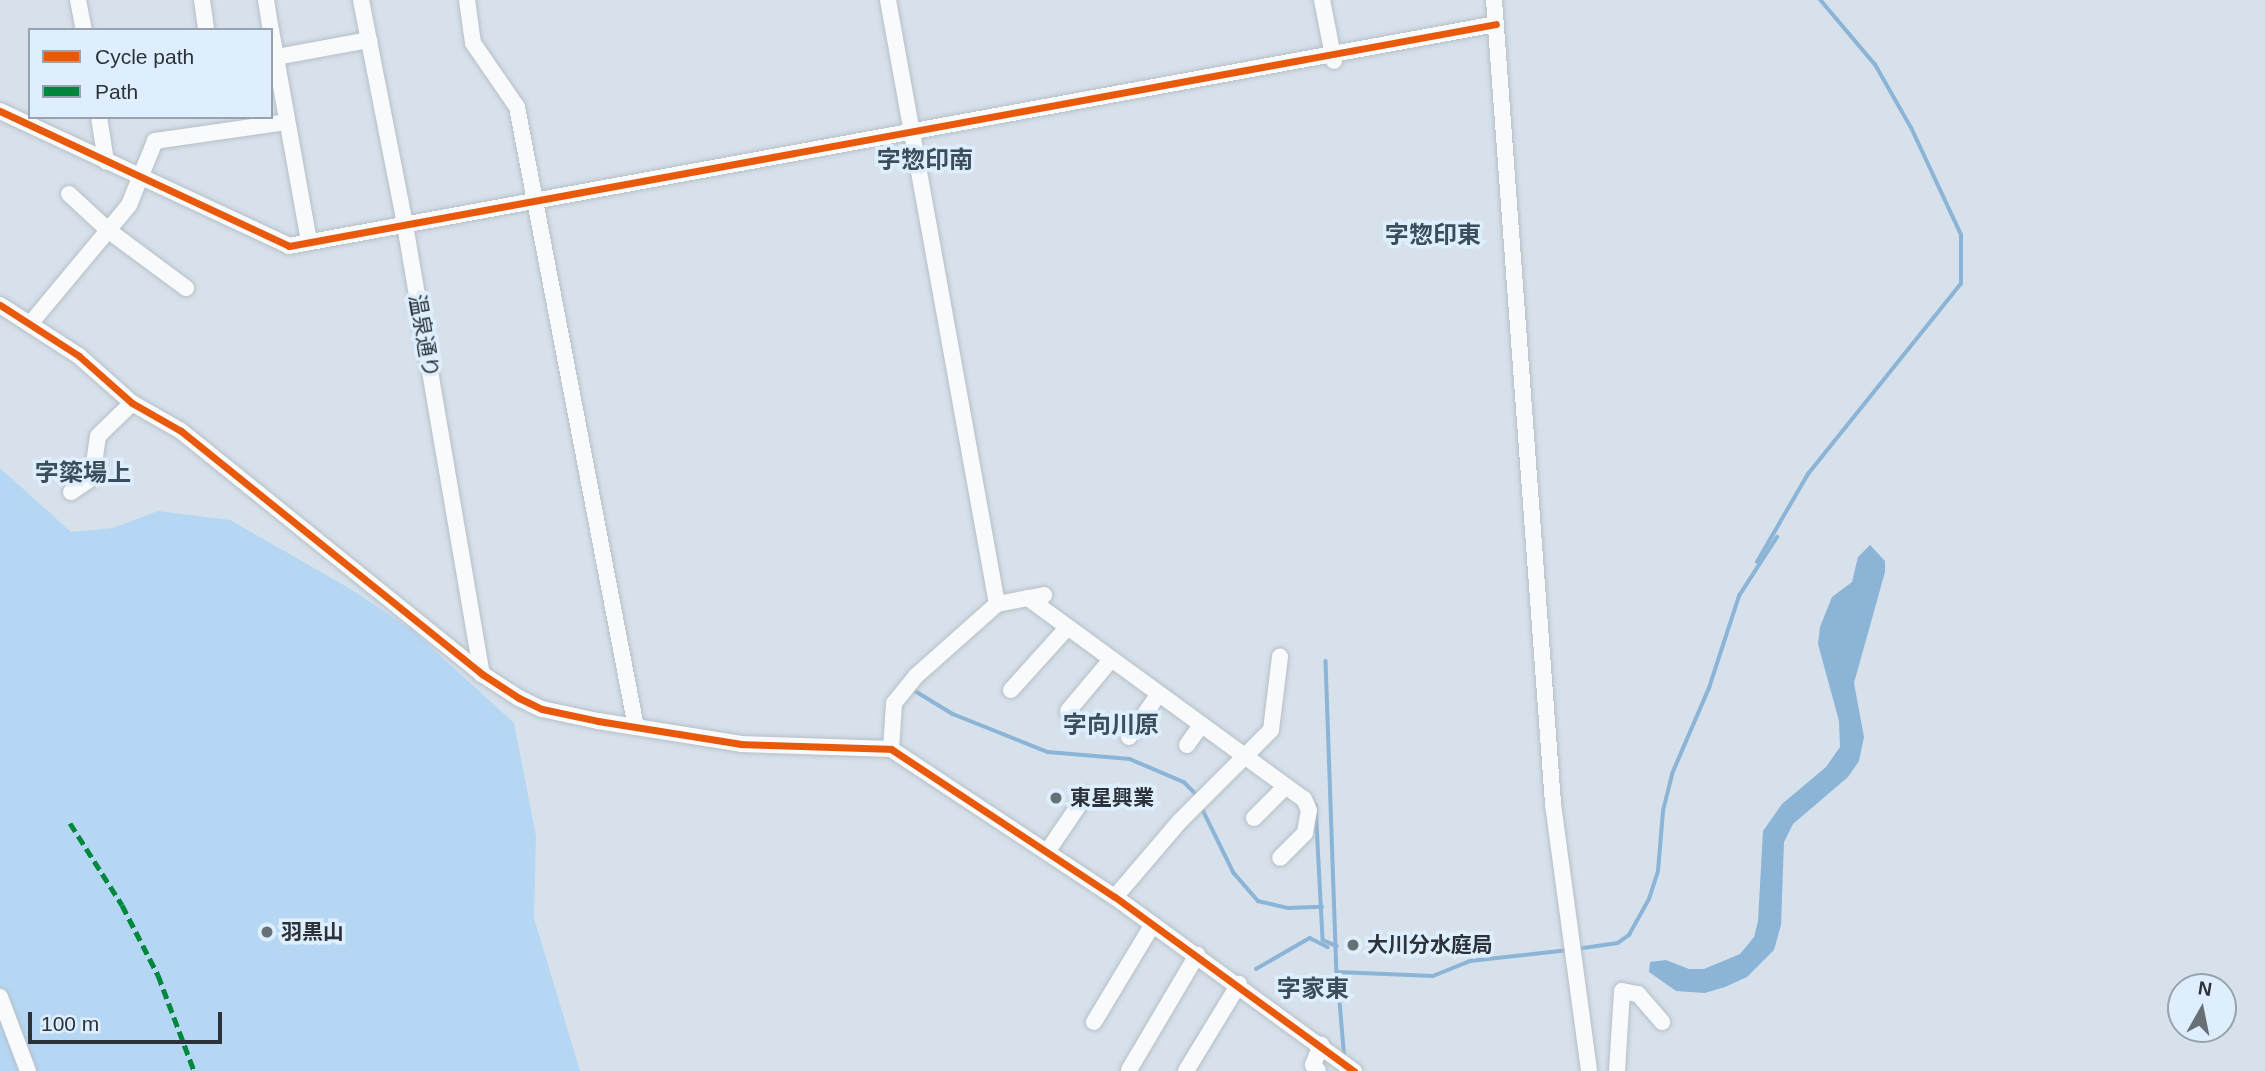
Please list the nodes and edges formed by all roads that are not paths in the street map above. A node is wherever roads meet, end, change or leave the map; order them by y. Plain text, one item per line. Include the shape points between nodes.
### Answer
1 (78, 0) edge
2 (202, 0) edge
3 (266, 0) edge
4 (361, 0) edge
5 (467, 0) edge
6 (888, 0) edge
7 (1322, 0) edge
8 (1494, 0) edge
9 (1496, 24) junction
10 (84, 28) edge
11 (206, 28) edge
12 (271, 28) edge
13 (369, 40) junction
14 (274, 57) edge
15 (1333, 58) junction
16 (0, 111) edge
17 (99, 119) edge
18 (287, 122) junction
19 (913, 132) junction
20 (106, 162) junction
21 (139, 176) junction
22 (69, 194) dead end
23 (537, 202) junction
24 (405, 225) junction
25 (109, 231) junction
26 (309, 242) junction
27 (186, 288) dead end
28 (0, 305) edge
29 (30, 324) junction
30 (132, 403) junction
31 (71, 492) dead end
32 (997, 604) junction
33 (1066, 629) junction
34 (1280, 657) dead end
35 (1111, 661) junction
36 (481, 674) junction
37 (1011, 690) dead end
38 (1158, 695) junction
39 (1068, 711) dead end
40 (1201, 725) junction
41 (636, 727) junction
42 (1129, 737) dead end
43 (1186, 745) dead end
44 (891, 749) junction
45 (1247, 758) junction
46 (1286, 786) junction
47 (1085, 796) dead end
48 (1254, 818) dead end
49 (1047, 852) junction
50 (1280, 858) dead end
51 (1115, 897) junction
52 (1153, 924) junction
53 (1197, 955) junction
54 (1239, 984) junction
55 (0, 997) edge
56 (1094, 1022) dead end
57 (1662, 1022) dead end
58 (1325, 1049) junction
59 (1129, 1070) edge
60 (27, 1071) edge
61 (1186, 1071) edge
62 (1318, 1071) edge
63 (1354, 1071) edge
64 (1589, 1071) edge
65 (1617, 1071) edge

1 - 10 street
2 - 11 street
3 - 12 street
4 - 13 street, 温泉通り
5 - 23 street via 473,43 517,107
6 - 19 street
7 - 15 street
8 - 9 street
9 - 15 street
9 - 64 street via 1553,804
13 - 14 street
13 - 24 street, 温泉通り
14 - 18 street
15 - 19 street
16 - 20 street
17 - 20 street
18 - 21 street via 155,141
18 - 26 street
19 - 23 street
19 - 32 street
20 - 21 street
21 - 25 street via 128,205
21 - 26 street via 289,246
22 - 25 street
23 - 24 street
23 - 41 street
24 - 26 street
24 - 36 street, 温泉通り
25 - 27 street
25 - 29 street
28 - 29 street
29 - 30 street via 79,356
30 - 31 street via 98,436 92,478
30 - 36 street via 181,431
32 - 33 street via 1036,596
32 - 44 street via 916,676 894,703
33 - 35 street
33 - 37 street
34 - 45 street via 1271,730
35 - 38 street
35 - 39 street
36 - 41 street via 542,709
38 - 40 street
38 - 42 street
40 - 43 street
40 - 45 street
41 - 44 street via 741,744
44 - 49 street
45 - 46 street
45 - 51 street via 1180,821
46 - 48 street
46 - 50 street via 1304,799 1309,810 1305,833
47 - 49 street
49 - 51 street
51 - 52 street
52 - 53 street
52 - 56 street
53 - 54 street
53 - 59 street
54 - 58 street
54 - 61 street
55 - 60 street
57 - 65 street via 1638,994 1622,991
58 - 62 street via 1313,1065
58 - 63 street

